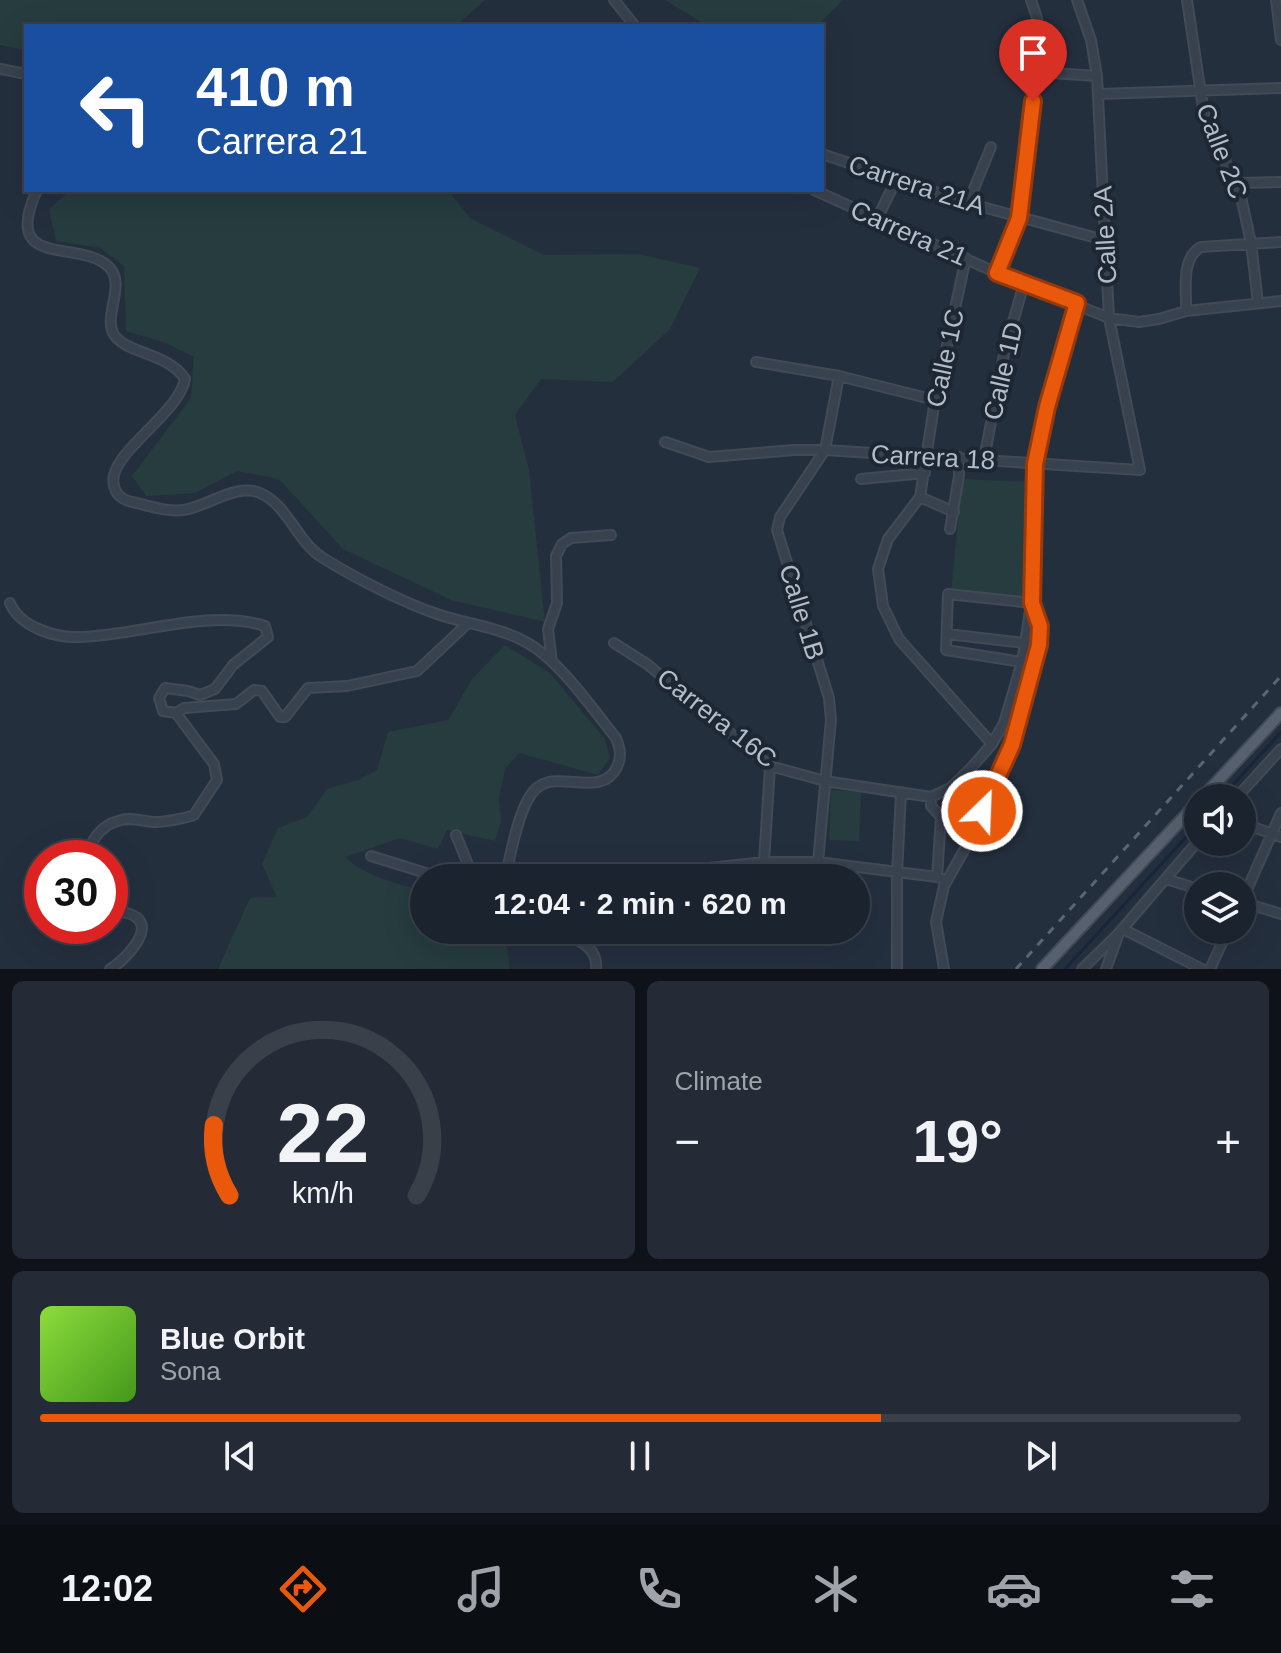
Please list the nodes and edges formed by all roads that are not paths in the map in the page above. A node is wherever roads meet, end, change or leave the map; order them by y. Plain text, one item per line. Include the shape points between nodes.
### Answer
1 (614, 0) edge
2 (1031, 0) edge
3 (1077, 0) edge
4 (1187, 0) edge
5 (1276, 0) edge
6 (633, 24) edge
7 (1281, 40) edge
8 (0, 69) edge
9 (1037, 72) junction
10 (24, 74) edge
11 (1097, 76) junction
12 (1281, 88) edge
13 (1200, 92) junction
14 (1099, 94) junction
15 (991, 147) dead end
16 (824, 155) edge
17 (896, 180) junction
18 (1281, 182) edge
19 (1238, 183) junction
20 (36, 192) edge
21 (818, 192) edge
22 (968, 203) junction
23 (1019, 218) junction
24 (877, 219) junction
25 (1104, 240) junction
26 (1281, 242) edge
27 (1251, 243) junction
28 (966, 258) junction
29 (997, 273) junction
30 (1024, 283) junction
31 (1281, 301) edge
32 (1077, 303) junction
33 (1258, 303) junction
34 (1186, 311) junction
35 (1109, 318) junction
36 (756, 362) dead end
37 (839, 376) junction
38 (935, 400) junction
39 (665, 442) dead end
40 (825, 450) junction
41 (926, 457) junction
42 (959, 457) junction
43 (984, 459) junction
44 (1035, 464) junction
45 (1140, 470) joint
46 (925, 473) junction
47 (861, 479) dead end
48 (920, 497) junction
49 (954, 512) junction
50 (950, 529) dead end
51 (611, 535) dead end
52 (10, 603) dead end
53 (1032, 603) junction
54 (467, 624) junction
55 (947, 634) junction
56 (614, 643) dead end
57 (1025, 643) junction
58 (1022, 662) junction
59 (552, 663) junction
60 (176, 713) junction
61 (1281, 713) edge
62 (992, 744) junction
63 (1281, 749) edge
64 (1277, 759) edge
65 (770, 766) junction
66 (825, 781) junction
67 (1215, 784) edge
68 (1251, 784) edge
69 (901, 793) junction
70 (931, 797) junction
71 (1281, 813) edge
72 (1184, 817) edge
73 (1256, 828) edge
74 (456, 835) dead end
75 (1277, 835) edge
76 (93, 840) edge
77 (371, 856) dead end
78 (1185, 856) edge
79 (764, 862) junction
80 (818, 862) junction
81 (467, 864) edge
82 (509, 864) edge
83 (746, 864) edge
84 (410, 868) edge
85 (897, 874) junction
86 (1256, 875) edge
87 (937, 877) junction
88 (1166, 879) junction
89 (947, 880) junction
90 (1184, 885) edge
91 (1256, 906) edge
92 (1281, 914) edge
93 (128, 915) edge
94 (1121, 932) junction
95 (584, 944) edge
96 (1222, 944) edge
97 (110, 969) edge
98 (596, 969) edge
99 (897, 969) edge
100 (944, 969) edge
101 (1042, 969) edge
102 (1082, 969) edge
103 (1106, 969) edge
104 (1202, 969) edge
105 (1210, 969) edge

1 - 6 street
2 - 9 street via 1037,18
3 - 11 street, Calle 2A
4 - 13 street, Calle 2C
5 - 7 street
8 - 10 street
9 - 11 street
9 - 23 street
11 - 14 street, Calle 2A
12 - 13 street
13 - 14 street
13 - 19 street, Calle 2C via 1213,141
14 - 25 street, Calle 2A
15 - 22 street
16 - 17 street, Carrera 21A
17 - 22 street, Carrera 21A
17 - 24 street
18 - 19 street
19 - 27 street, Calle 2C
20 - 54 street via 23,215 28,241 105,263 114,271 113,333 122,343 179,369 185,379 172,407 120,461 113,481 118,495 174,511 243,491 257,492 278,506 322,558 405,601
21 - 24 street, Carrera 21
22 - 23 street, Carrera 21A
23 - 25 street, Carrera 21A
23 - 29 street
24 - 28 street, Carrera 21
25 - 35 street, Calle 2A
26 - 27 street
27 - 33 street, Calle 2C
27 - 34 street via 1201,247 1189,258
28 - 29 street, Carrera 21
28 - 38 street, Calle 1C
29 - 30 street, Carrera 21
30 - 32 street, Carrera 21
30 - 43 street, Calle 1D
31 - 33 street, Carrera 21
32 - 35 street, Carrera 21
32 - 44 street
33 - 34 street, Carrera 21
34 - 35 street, Carrera 21 via 1139,322
35 - 45 street, Calle 2A
36 - 37 street
37 - 38 street
37 - 40 street, Calle 1B
38 - 41 street, Calle 1C
39 - 40 street, Carrera 18 via 709,457
40 - 41 street, Carrera 18
40 - 66 street, Calle 1B via 780,517 777,530 829,698
41 - 42 street, Carrera 18
41 - 46 street, Calle 1C
42 - 43 street, Carrera 18
42 - 49 street
43 - 44 street, Carrera 18
44 - 45 street, Carrera 18
44 - 53 street
46 - 47 street
46 - 48 street, Calle 1C
48 - 49 street
48 - 62 street via 882,552 878,569 883,606 899,639
49 - 50 street
51 - 59 street via 571,538 556,556 557,603 548,629
52 - 60 street via 27,623 78,637 192,622 265,626 268,637 233,665 215,689 200,695 165,688 159,698 163,711
53 - 55 street via 948,594
53 - 57 street
53 - 89 street via 1040,626 1039,645 1012,745
54 - 59 street via 526,641
54 - 60 street via 417,671 347,686 308,688 285,717 274,711 262,691 254,690 236,704
55 - 57 street
55 - 58 street via 946,650
56 - 65 street, Carrera 16C
57 - 58 street
58 - 62 street via 1007,716
59 - 82 street via 616,738 620,760 604,781 550,781 530,794
60 - 76 street via 214,764 217,780 194,815 158,823 117,821
61 - 67 main road
62 - 70 street via 950,788
63 - 64 street
64 - 68 street
65 - 66 street, Carrera 16C
65 - 79 street
66 - 69 street, Carrera 16C
66 - 80 street, Calle 1B
69 - 70 street, Carrera 16C
69 - 85 street
70 - 87 street via 931,806 941,817
71 - 75 street
72 - 101 main road
73 - 75 street
74 - 81 street
75 - 86 street
77 - 84 street
78 - 88 street
79 - 80 street
79 - 83 street
80 - 85 street
85 - 87 street
85 - 99 street
87 - 89 street
88 - 90 street
88 - 94 street
89 - 100 street via 936,922
91 - 92 street
93 - 97 street via 136,917 142,932 125,958
94 - 102 street
94 - 103 street
94 - 104 street
95 - 98 street
96 - 105 street

